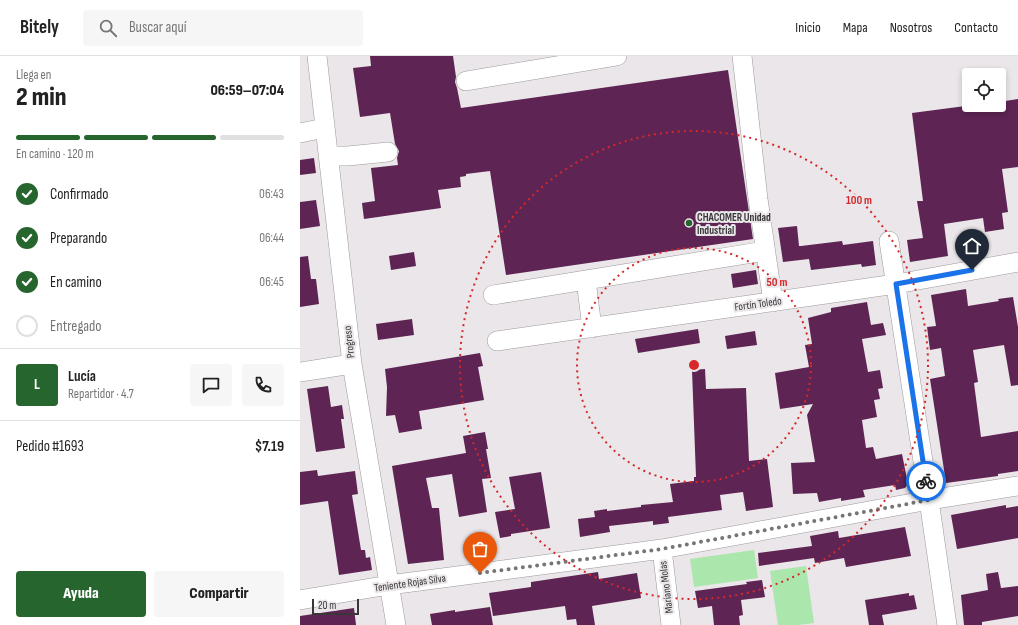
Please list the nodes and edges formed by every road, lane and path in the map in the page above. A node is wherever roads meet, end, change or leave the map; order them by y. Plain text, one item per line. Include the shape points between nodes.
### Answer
1 (317, 56) edge
2 (618, 56) edge
3 (742, 56) edge
4 (466, 80) dead end
5 (325, 128) junction
6 (300, 133) edge
7 (388, 152) dead end
8 (328, 156) junction
9 (889, 241) dead end
10 (765, 251) junction
11 (1018, 262) edge
12 (586, 280) junction
13 (896, 284) junction
14 (493, 295) dead end
15 (773, 302) junction
16 (592, 328) junction
17 (498, 341) dead end
18 (352, 364) junction
19 (300, 372) edge
20 (1018, 486) edge
21 (929, 500) junction
22 (662, 549) junction
23 (389, 585) junction
24 (300, 600) edge
25 (396, 625) edge
26 (671, 625) edge
27 (947, 625) edge

1 - 5 street, Progreso
2 - 4 street
3 - 10 street
5 - 6 street
5 - 8 street, Progreso
7 - 8 street
8 - 18 street, Progreso
9 - 13 street
10 - 12 street
10 - 15 street
11 - 13 street, Fortín Toledo
12 - 14 street
12 - 16 street
13 - 15 street, Fortín Toledo
13 - 21 street
15 - 16 street, Fortín Toledo
16 - 17 street, Fortín Toledo
18 - 19 street
18 - 23 street, Progreso
20 - 21 street, Teniente Rojas Silva
21 - 22 street, Teniente Rojas Silva
21 - 27 street
22 - 23 street, Teniente Rojas Silva
22 - 26 street, Mariano Molas
23 - 24 street, Teniente Rojas Silva
23 - 25 street, Progreso

